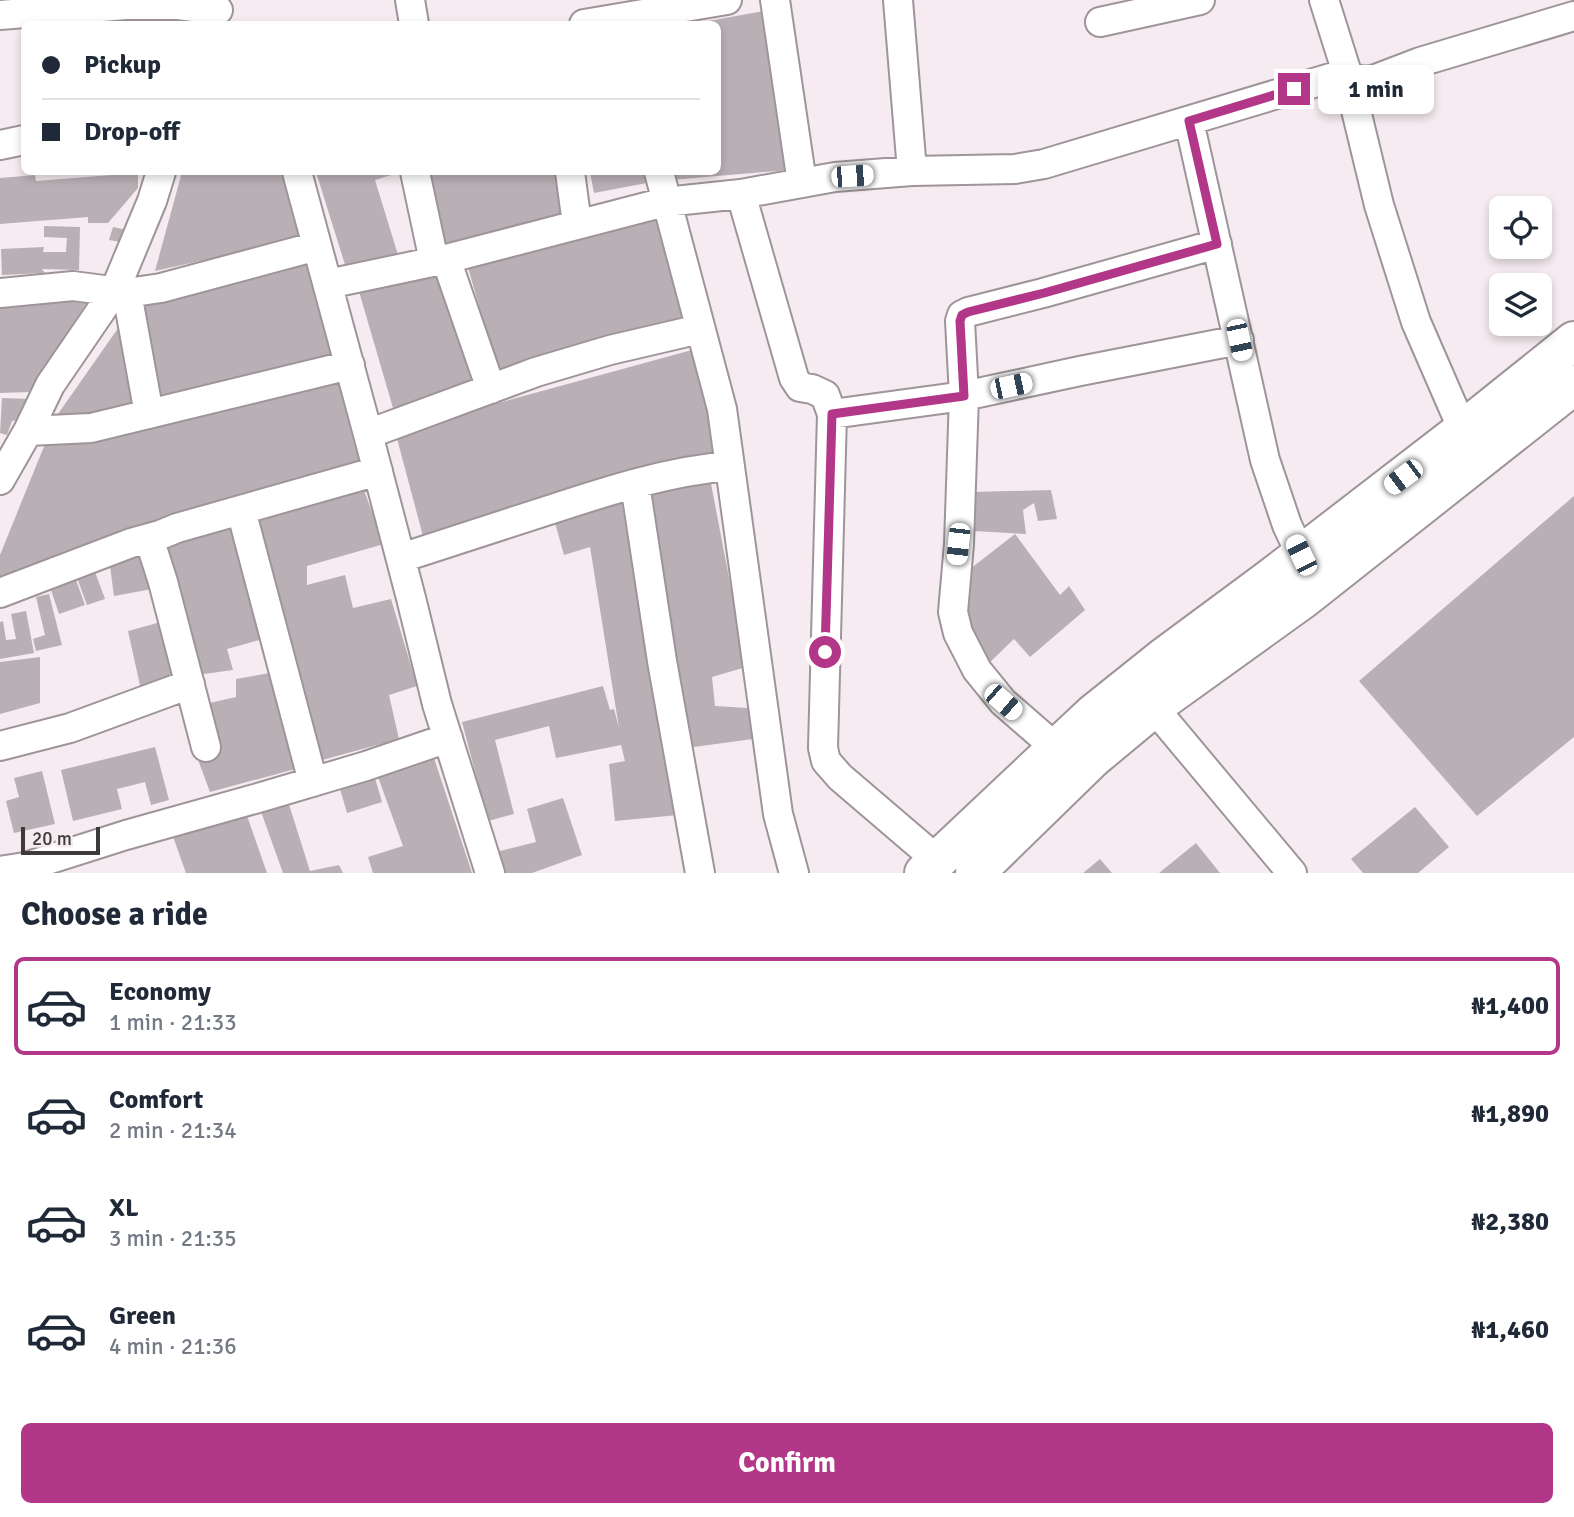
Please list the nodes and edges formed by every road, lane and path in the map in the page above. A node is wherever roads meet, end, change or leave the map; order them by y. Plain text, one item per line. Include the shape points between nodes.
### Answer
1 (410, 0) edge
2 (727, 0) edge
3 (775, 0) edge
4 (898, 0) edge
5 (1200, 0) edge
6 (1324, 0) edge
7 (218, 11) edge
8 (0, 15) edge
9 (1574, 16) edge
10 (414, 21) edge
11 (625, 21) edge
12 (1100, 22) dead end
13 (1347, 74) junction
14 (1189, 121) junction
15 (21, 141) edge
16 (0, 145) edge
17 (912, 170) junction
18 (160, 175) edge
19 (298, 175) edge
20 (416, 175) edge
21 (570, 175) edge
22 (660, 175) edge
23 (802, 183) junction
24 (741, 194) junction
25 (666, 202) junction
26 (577, 224) junction
27 (1217, 244) junction
28 (317, 246) junction
29 (440, 260) junction
30 (328, 284) junction
31 (121, 292) junction
32 (0, 293) edge
33 (700, 329) junction
34 (1239, 340) junction
35 (1574, 341) edge
36 (350, 365) junction
37 (1574, 385) edge
38 (491, 389) junction
39 (964, 396) junction
40 (149, 414) junction
41 (832, 414) junction
42 (1464, 430) junction
43 (28, 431) junction
44 (368, 434) junction
45 (730, 466) junction
46 (378, 471) junction
47 (0, 480) edge
48 (635, 484) junction
49 (241, 510) junction
50 (149, 538) junction
51 (1301, 555) junction
52 (401, 558) junction
53 (0, 593) edge
54 (190, 684) junction
55 (1154, 708) junction
56 (1104, 727) junction
57 (448, 738) junction
58 (0, 746) edge
59 (205, 747) dead end
60 (1056, 748) junction
61 (313, 782) junction
62 (76, 862) edge
63 (931, 867) edge
64 (0, 871) edge
65 (490, 873) edge
66 (700, 873) edge
67 (794, 873) edge
68 (975, 873) edge
69 (1292, 873) edge

1 - 10 street
2 - 11 street
3 - 23 street
4 - 17 street
5 - 12 street
6 - 13 street
7 - 8 street via 126,5
9 - 13 street via 1373,80 1358,81
13 - 14 street
13 - 42 street via 1379,205 1416,322
14 - 17 street via 1035,166
14 - 27 street
15 - 16 street
17 - 23 street
18 - 31 street
19 - 28 street
20 - 29 street
21 - 26 street
22 - 25 street
23 - 24 street
24 - 25 street
24 - 41 street via 794,378 800,387 825,395
25 - 26 street
25 - 33 street
26 - 29 street
27 - 34 street
27 - 39 street via 962,315
28 - 30 street
28 - 31 street via 161,288
29 - 30 street
29 - 38 street
30 - 36 street
31 - 32 street via 73,286
31 - 40 street
31 - 43 street via 50,385
33 - 38 street via 610,350
33 - 45 street via 722,410
34 - 39 street
34 - 51 street via 1265,460
35 - 42 main road
36 - 40 street
36 - 44 street
37 - 55 main road via 1303,599
38 - 44 street
39 - 41 street
39 - 60 street via 953,612 958,633 977,670 1003,702
40 - 43 street via 91,428
41 - 63 street via 823,748 826,761 840,777
42 - 51 main road
43 - 47 street
44 - 46 street
45 - 48 street
45 - 67 street via 778,814
46 - 49 street
46 - 52 street
48 - 52 street
48 - 66 street
49 - 50 street
49 - 61 street
50 - 53 street
50 - 54 street
51 - 56 main road via 1163,658
52 - 57 street
54 - 58 street via 70,728
54 - 59 street
55 - 56 main road
55 - 69 street
56 - 60 main road
56 - 68 main road via 1093,758
57 - 61 street
57 - 65 street
60 - 63 main road
61 - 62 street via 126,835
62 - 64 street

